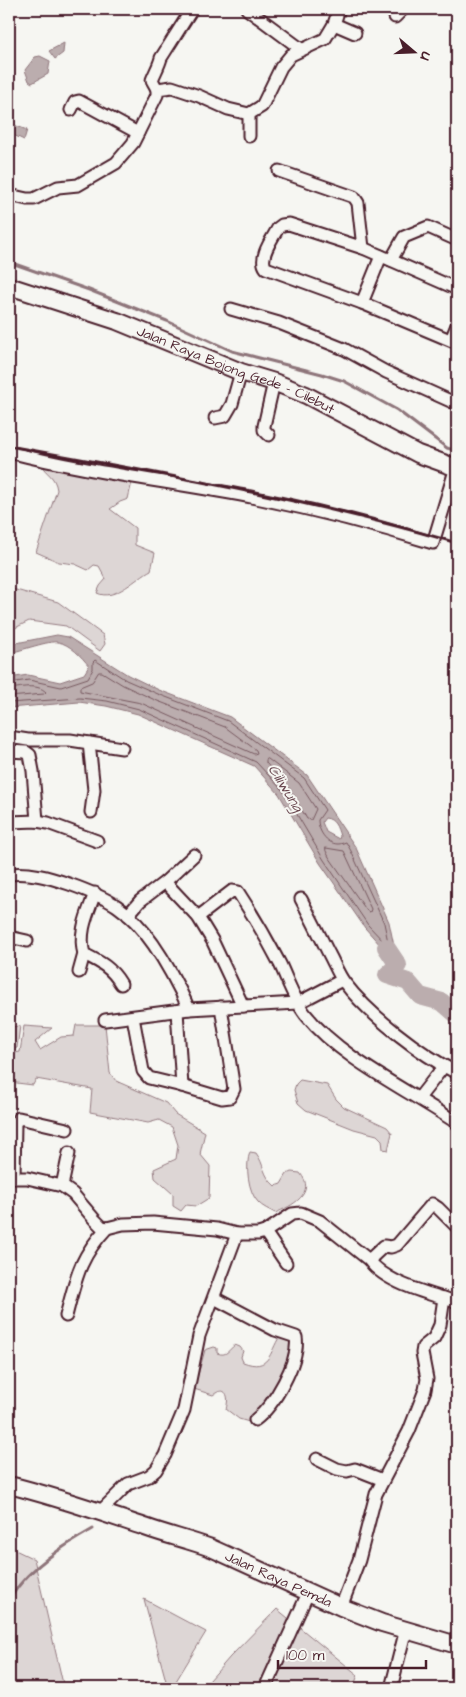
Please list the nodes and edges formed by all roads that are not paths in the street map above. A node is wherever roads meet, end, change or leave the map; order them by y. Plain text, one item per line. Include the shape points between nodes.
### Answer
1 (247, 9) edge
2 (339, 9) edge
3 (190, 13) edge
4 (334, 24) junction
5 (355, 33) dead end
6 (302, 49) junction
7 (157, 90) junction
8 (71, 110) dead end
9 (249, 114) junction
10 (138, 133) junction
11 (249, 136) dead end
12 (279, 171) dead end
13 (9, 195) edge
14 (457, 240) edge
15 (363, 248) junction
16 (386, 258) junction
17 (10, 289) edge
18 (457, 289) edge
19 (362, 303) junction
20 (231, 309) dead end
21 (457, 325) edge
22 (454, 342) edge
23 (241, 372) junction
24 (274, 382) junction
25 (457, 404) edge
26 (215, 418) dead end
27 (269, 435) dead end
28 (9, 452) edge
29 (457, 468) edge
30 (9, 737) edge
31 (89, 744) junction
32 (122, 748) dead end
33 (9, 751) edge
34 (90, 812) dead end
35 (37, 821) junction
36 (9, 822) edge
37 (97, 841) dead end
38 (194, 855) dead end
39 (9, 874) edge
40 (164, 882) junction
41 (95, 893) junction
42 (301, 899) dead end
43 (128, 915) junction
44 (198, 917) junction
45 (9, 937) edge
46 (27, 941) dead end
47 (84, 954) junction
48 (79, 972) dead end
49 (342, 980) junction
50 (121, 984) dead end
51 (298, 1003) junction
52 (243, 1006) junction
53 (221, 1008) junction
54 (183, 1010) junction
55 (134, 1017) junction
56 (105, 1020) dead end
57 (444, 1066) junction
58 (457, 1073) edge
59 (182, 1086) junction
60 (419, 1098) junction
61 (457, 1123) edge
62 (67, 1129) dead end
63 (68, 1153) dead end
64 (11, 1178) edge
65 (62, 1186) junction
66 (107, 1228) junction
67 (457, 1228) edge
68 (265, 1232) junction
69 (237, 1234) junction
70 (369, 1260) junction
71 (286, 1263) dead end
72 (214, 1298) junction
73 (444, 1298) junction
74 (457, 1302) edge
75 (66, 1316) dead end
76 (255, 1420) dead end
77 (317, 1459) dead end
78 (383, 1480) junction
79 (9, 1485) edge
80 (100, 1512) junction
81 (308, 1593) junction
82 (341, 1607) junction
83 (406, 1629) junction
84 (457, 1646) edge
85 (265, 1688) edge
86 (391, 1688) edge

1 - 6 street
2 - 4 street
3 - 7 street via 154,74 152,80
4 - 5 street
4 - 6 street via 322,42
6 - 9 street via 291,55 282,67 262,106
7 - 9 street via 172,87 232,111
7 - 10 street
8 - 10 street via 79,101
9 - 11 street
10 - 13 street via 129,150 116,163 78,185 58,187 34,199
12 - 15 street via 354,197 358,203
14 - 16 street via 428,227 404,237
15 - 16 street
15 - 19 street via 285,224 278,228 263,262 266,268
16 - 18 street
16 - 19 street
17 - 23 main road, Jalan Raya Bojong Gede - Cilebut via 117,321
19 - 22 street
20 - 25 street via 279,323 344,349
21 - 22 street
23 - 24 main road, Jalan Raya Bojong Gede - Cilebut
23 - 26 street via 225,416
24 - 27 street via 264,426
24 - 29 main road, Jalan Raya Bojong Gede - Cilebut via 306,395 418,454
28 - 29 street via 48,462 256,498 358,520 433,543
30 - 31 street
31 - 32 street
31 - 34 street via 94,790
33 - 35 street via 30,755
35 - 36 street
35 - 37 street
38 - 40 street
39 - 41 street via 34,873
40 - 43 street
40 - 44 street
41 - 43 street
41 - 47 street via 82,931
42 - 49 street
43 - 54 street via 176,980
44 - 51 street via 232,891 238,892
44 - 52 street
45 - 46 street
47 - 48 street
47 - 50 street via 109,968
49 - 51 street
49 - 57 street via 370,1012
51 - 52 street
51 - 60 street via 330,1039
52 - 53 street
53 - 54 street
53 - 59 street via 234,1089 230,1097 222,1098
54 - 55 street
54 - 59 street
55 - 56 street
55 - 59 street via 143,1071 149,1078
57 - 58 street
57 - 60 street
60 - 61 street
62 - 64 street via 19,1118 15,1123
63 - 65 street
64 - 65 street
65 - 66 street via 102,1227
66 - 69 street via 153,1223
66 - 75 street via 85,1255
67 - 70 street via 432,1204 397,1245 384,1246
68 - 69 street
68 - 70 street via 292,1214 301,1214 320,1221
68 - 71 street
69 - 72 street
70 - 73 street via 391,1278
72 - 76 street via 275,1330 296,1337 284,1384 264,1413
72 - 80 street via 199,1336 182,1417 165,1454 156,1470 128,1484
73 - 74 street
73 - 78 street via 440,1326 434,1338 423,1347 427,1379 425,1390 409,1431
77 - 78 street via 337,1469 355,1469
78 - 82 street
79 - 80 main road, Jalan Raya Pemda
80 - 81 main road, Jalan Raya Pemda via 211,1548
81 - 82 main road, Jalan Raya Pemda
81 - 85 street
82 - 83 main road, Jalan Raya Pemda
83 - 84 main road, Jalan Raya Pemda
83 - 86 street

